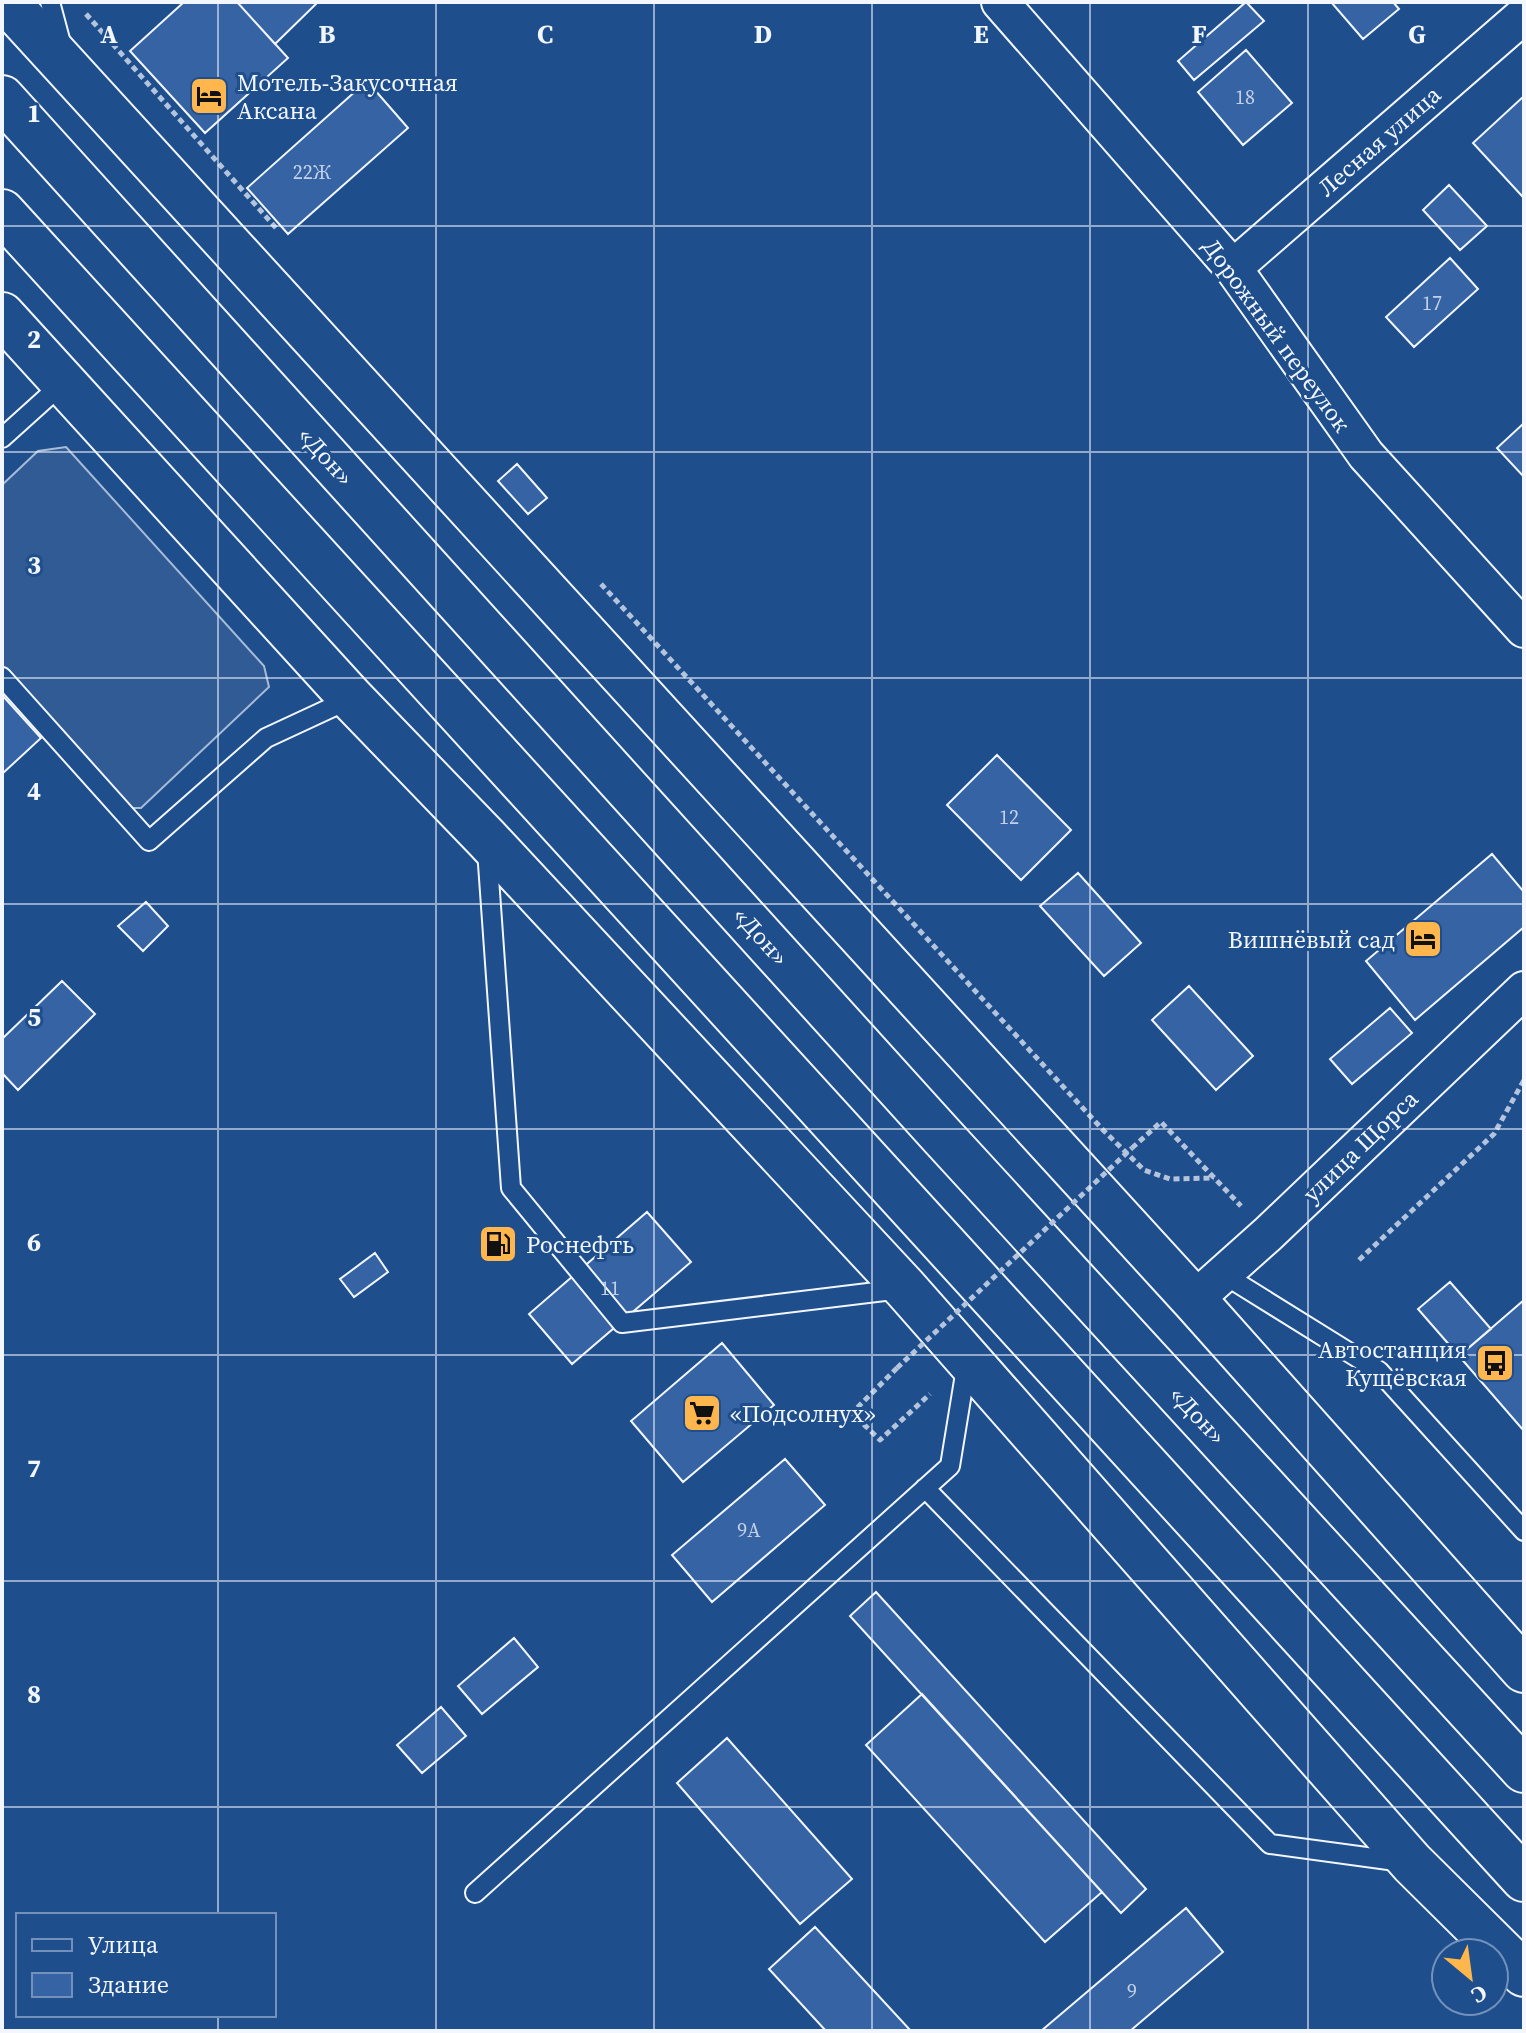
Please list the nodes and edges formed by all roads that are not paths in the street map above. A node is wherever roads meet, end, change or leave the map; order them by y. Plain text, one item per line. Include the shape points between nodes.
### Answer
1 (7, 2) edge
2 (50, 2) edge
3 (1000, 2) edge
4 (1524, 15) edge
5 (68, 69) junction
6 (2, 98) edge
7 (2, 212) edge
8 (1233, 268) junction
9 (2, 315) edge
10 (63, 383) junction
11 (2, 438) edge
12 (1524, 629) edge
13 (2, 677) edge
14 (351, 698) junction
15 (487, 839) junction
16 (1524, 990) edge
17 (1208, 1287) junction
18 (895, 1290) junction
19 (950, 1355) junction
20 (925, 1488) junction
21 (1524, 1531) edge
22 (1524, 1670) edge
23 (1524, 1770) edge
24 (1412, 1863) junction
25 (1524, 1879) edge
26 (475, 1893) dead end
27 (1524, 1974) edge

1 - 5 main road
2 - 5 lane
3 - 8 street, Дорожный переулок
4 - 8 street, Лесная улица
5 - 17 main road
6 - 23 main road, «Дон»
7 - 25 main road
8 - 12 street, Дорожный переулок via 1366,455
9 - 10 main road
10 - 11 lane
10 - 14 main road
13 - 14 lane via 149,841 266,738
14 - 15 main road
15 - 18 main road
15 - 18 lane via 511,1188 622,1323
16 - 17 street, улица Щорса
17 - 21 lane via 1379,1371
17 - 22 main road
18 - 19 main road
19 - 20 lane via 950,1466
19 - 24 main road
20 - 24 lane via 1270,1844
20 - 26 lane
24 - 27 main road

